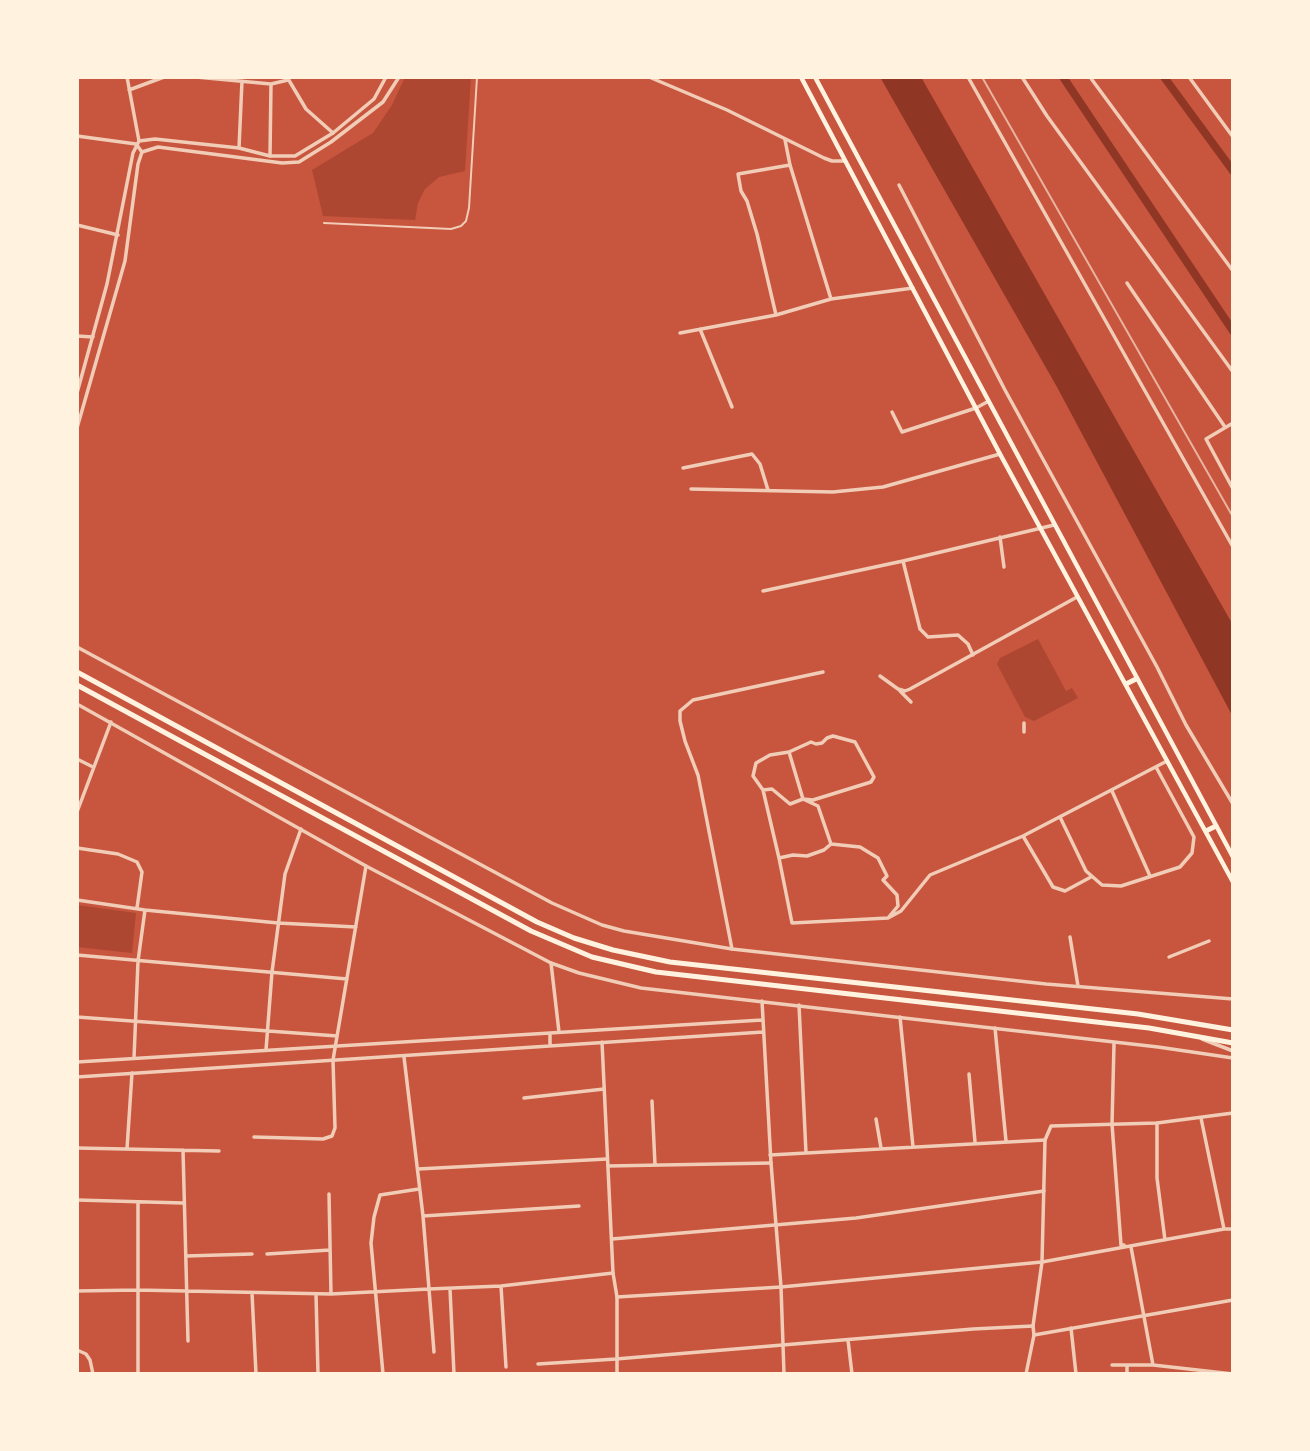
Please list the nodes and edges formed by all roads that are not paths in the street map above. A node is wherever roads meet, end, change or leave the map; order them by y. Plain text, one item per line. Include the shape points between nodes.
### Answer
1 (127, 77) edge
2 (164, 77) edge
3 (196, 77) edge
4 (386, 77) edge
5 (399, 77) edge
6 (477, 77) edge
7 (649, 77) edge
8 (801, 77) edge
9 (815, 77) edge
10 (968, 77) edge
11 (1022, 77) edge
12 (1090, 77) edge
13 (1189, 77) edge
14 (288, 79) edge
15 (242, 81) junction
16 (271, 84) junction
17 (821, 89) junction
18 (129, 90) junction
19 (810, 94) junction
20 (333, 132) junction
21 (77, 136) edge
22 (1233, 137) edge
23 (785, 139) junction
24 (137, 143) junction
25 (239, 148) junction
26 (142, 152) junction
27 (270, 156) junction
28 (846, 160) junction
29 (790, 165) junction
30 (899, 185) dead end
31 (324, 223) dead end
32 (77, 225) edge
33 (118, 235) junction
34 (901, 241) junction
35 (891, 247) junction
36 (1233, 271) edge
37 (1127, 283) dead end
38 (913, 288) junction
39 (831, 299) junction
40 (776, 315) junction
41 (700, 329) junction
42 (680, 333) dead end
43 (77, 336) edge
44 (93, 337) junction
45 (1233, 372) edge
46 (77, 393) edge
47 (988, 401) junction
48 (732, 407) dead end
49 (975, 408) junction
50 (892, 412) dead end
51 (1233, 423) edge
52 (1225, 427) junction
53 (77, 428) edge
54 (1000, 454) junction
55 (683, 468) dead end
56 (691, 489) dead end
57 (768, 489) junction
58 (1233, 489) edge
59 (1054, 525) junction
60 (1042, 529) junction
61 (1000, 537) junction
62 (1233, 547) edge
63 (903, 561) junction
64 (1004, 567) dead end
65 (764, 591) dead end
66 (1079, 596) junction
67 (77, 647) edge
68 (973, 655) junction
69 (823, 671) dead end
70 (77, 672) edge
71 (880, 676) dead end
72 (1136, 679) junction
73 (1126, 684) junction
74 (77, 685) edge
75 (898, 689) junction
76 (911, 702) dead end
77 (77, 704) edge
78 (111, 722) junction
79 (1024, 723) dead end
80 (1024, 732) dead end
81 (789, 752) junction
82 (77, 760) edge
83 (1167, 761) junction
84 (93, 766) junction
85 (1156, 766) junction
86 (763, 790) junction
87 (1112, 791) junction
88 (803, 799) junction
89 (1233, 804) edge
90 (77, 812) edge
91 (1060, 817) junction
92 (1216, 826) junction
93 (301, 829) junction
94 (1206, 831) junction
95 (1023, 836) junction
96 (831, 844) junction
97 (77, 848) edge
98 (1233, 857) edge
99 (779, 858) junction
100 (366, 866) junction
101 (1150, 876) junction
102 (1091, 877) junction
103 (1233, 882) edge
104 (77, 900) edge
105 (137, 908) junction
106 (145, 910) junction
107 (888, 918) junction
108 (278, 923) junction
109 (356, 927) junction
110 (1070, 937) dead end
111 (1209, 941) dead end
112 (732, 949) junction
113 (77, 955) edge
114 (1169, 957) dead end
115 (138, 961) junction
116 (551, 963) junction
117 (272, 972) junction
118 (347, 979) junction
119 (1078, 986) junction
120 (1233, 999) edge
121 (762, 1001) junction
122 (800, 1005) junction
123 (77, 1017) edge
124 (900, 1017) junction
125 (762, 1020) junction
126 (137, 1021) junction
127 (995, 1028) junction
128 (1233, 1030) edge
129 (266, 1032) junction
130 (550, 1032) junction
131 (559, 1032) junction
132 (762, 1032) junction
133 (1186, 1034) junction
134 (337, 1036) junction
135 (602, 1042) junction
136 (1233, 1043) edge
137 (1114, 1044) junction
138 (335, 1046) junction
139 (551, 1046) junction
140 (266, 1050) junction
141 (1233, 1051) edge
142 (404, 1057) junction
143 (1233, 1058) edge
144 (134, 1059) junction
145 (334, 1060) junction
146 (77, 1062) edge
147 (132, 1073) junction
148 (969, 1074) dead end
149 (77, 1077) edge
150 (604, 1089) junction
151 (524, 1098) dead end
152 (652, 1101) dead end
153 (1233, 1114) edge
154 (1201, 1118) junction
155 (876, 1119) dead end
156 (1157, 1122) junction
157 (1112, 1124) junction
158 (254, 1137) dead end
159 (1006, 1140) junction
160 (1045, 1140) junction
161 (975, 1142) junction
162 (913, 1147) junction
163 (77, 1148) edge
164 (127, 1149) junction
165 (881, 1149) junction
166 (183, 1150) junction
167 (219, 1151) dead end
168 (806, 1153) junction
169 (770, 1155) junction
170 (607, 1159) junction
171 (771, 1163) junction
172 (655, 1165) junction
173 (608, 1166) junction
174 (418, 1169) junction
175 (419, 1189) junction
176 (1045, 1191) junction
177 (329, 1194) dead end
178 (77, 1200) edge
179 (138, 1202) junction
180 (184, 1203) junction
181 (579, 1206) dead end
182 (423, 1216) junction
183 (775, 1224) junction
184 (1233, 1228) edge
185 (1224, 1230) junction
186 (611, 1239) junction
187 (1165, 1240) junction
188 (1131, 1246) junction
189 (330, 1251) junction
190 (252, 1254) dead end
191 (267, 1254) dead end
192 (186, 1256) junction
193 (1042, 1262) junction
194 (611, 1274) junction
195 (77, 1282) edge
196 (501, 1286) junction
197 (781, 1287) junction
198 (429, 1289) junction
199 (450, 1289) junction
200 (137, 1290) junction
201 (77, 1291) edge
202 (188, 1291) junction
203 (375, 1292) junction
204 (253, 1293) junction
205 (316, 1294) junction
206 (331, 1294) junction
207 (617, 1297) junction
208 (1233, 1300) edge
209 (1144, 1314) junction
210 (1033, 1326) junction
211 (1071, 1328) junction
212 (1034, 1335) junction
213 (848, 1340) junction
214 (188, 1341) dead end
215 (782, 1346) junction
216 (77, 1350) edge
217 (434, 1352) dead end
218 (617, 1359) junction
219 (538, 1364) dead end
220 (1112, 1365) dead end
221 (1127, 1365) junction
222 (1153, 1365) junction
223 (506, 1367) dead end
224 (93, 1374) edge
225 (138, 1374) edge
226 (256, 1374) edge
227 (318, 1374) edge
228 (383, 1374) edge
229 (454, 1374) edge
230 (617, 1374) edge
231 (784, 1374) edge
232 (852, 1374) edge
233 (1026, 1374) edge
234 (1076, 1374) edge
235 (1127, 1374) edge
236 (1222, 1374) edge
237 (1233, 1374) edge

1 - 18 street
2 - 18 street
3 - 15 street
4 - 20 street via 374,99
5 - 26 street via 383,102 299,162 158,147
6 - 31 lane via 469,208 461,226
7 - 23 street
8 - 19 main road
9 - 17 main road
10 - 62 street
11 - 45 street
12 - 36 street
13 - 22 street
14 - 16 street
14 - 20 street via 306,109
15 - 16 street
15 - 25 street
16 - 27 street
17 - 19 main road
17 - 34 main road
18 - 24 street
19 - 28 main road
20 - 27 street via 295,156
21 - 24 street
23 - 28 street via 832,161
23 - 29 street
24 - 25 street via 155,139
24 - 26 street
24 - 33 street
25 - 27 street
26 - 53 street via 125,261
28 - 35 main road
29 - 39 street
29 - 40 street via 738,174
30 - 89 street via 1005,390
32 - 33 street
33 - 44 street
34 - 35 main road
34 - 47 main road
35 - 38 main road
37 - 52 street
38 - 39 street
38 - 49 main road
39 - 40 street
40 - 41 street
41 - 42 street
41 - 48 street
43 - 44 street
44 - 46 street
47 - 49 street
47 - 59 main road
49 - 50 street via 902,432
49 - 54 main road
51 - 52 street
52 - 58 street via 1206,439
54 - 57 street via 883,487 834,492
54 - 60 main road
55 - 57 street via 752,454
56 - 57 street
59 - 60 street
59 - 72 main road
60 - 61 street
60 - 66 main road
61 - 63 street
61 - 64 street
63 - 65 street
63 - 68 street via 924,634 958,635
66 - 68 street
66 - 73 main road
67 - 112 street via 551,903 624,931
68 - 75 street via 911,689
69 - 112 street via 693,700 680,711 698,775
70 - 128 main road via 574,938 670,962 1125,1013
71 - 75 street
72 - 73 main road
72 - 92 main road
73 - 83 main road
74 - 133 main road via 519,925 592,957 656,972
75 - 76 street
77 - 78 street
78 - 84 street
78 - 93 street
79 - 80 street
81 - 86 street via 756,762 753,776
81 - 88 street
81 - 88 street via 832,736 855,742 874,777 871,782 813,800
82 - 84 street
83 - 85 street
83 - 94 main road
84 - 90 street
85 - 87 street
85 - 101 street via 1195,845 1180,867
86 - 88 street via 772,789 790,804
86 - 99 street
87 - 91 street
87 - 101 street
88 - 96 street via 818,806
91 - 95 street
91 - 102 street
92 - 94 main road
92 - 98 main road
93 - 100 street
93 - 108 street via 285,874
94 - 103 main road
95 - 102 street via 1053,887 1065,891
95 - 107 street via 930,875 901,911
96 - 99 street via 807,856
96 - 107 street via 860,847 878,858 887,876 883,880 897,895 898,906
97 - 105 street via 137,862 142,872
99 - 107 street via 792,923
100 - 109 street
100 - 116 street
101 - 102 street via 1112,887
104 - 105 street
105 - 106 street
106 - 108 street
106 - 115 street
108 - 109 street
108 - 117 street
109 - 118 street
110 - 119 street
111 - 114 street
112 - 119 street
113 - 115 street
115 - 117 street
115 - 126 street
116 - 121 street via 641,988
116 - 131 street
117 - 118 street
117 - 129 street
118 - 134 street
119 - 120 street
121 - 122 street
121 - 125 street
122 - 124 street
122 - 168 street
123 - 126 street
124 - 127 street
124 - 162 street
125 - 131 street
125 - 132 street
126 - 129 street
126 - 144 street
127 - 137 street
127 - 159 street
129 - 134 street
129 - 140 street
130 - 131 street
130 - 138 street
130 - 139 street
132 - 135 street
132 - 169 street
133 - 136 main road
133 - 141 street
134 - 138 street
135 - 139 street
135 - 150 street
137 - 143 street
137 - 157 street
138 - 140 street
138 - 145 street
139 - 142 street
140 - 144 street
142 - 145 street
142 - 174 street
144 - 146 street
145 - 147 street
145 - 158 street via 332,1136
147 - 149 street
147 - 164 street
148 - 161 street
150 - 151 street
150 - 170 street
152 - 172 street
153 - 154 street
154 - 156 street
154 - 185 street
155 - 165 street
156 - 157 street
156 - 187 street via 1157,1178
157 - 160 street via 1051,1126
157 - 188 street via 1121,1245
159 - 160 street
159 - 161 street
160 - 176 street
161 - 162 street
162 - 165 street
163 - 164 street
164 - 166 street
165 - 168 street
166 - 167 street
166 - 180 street
168 - 169 street
169 - 171 street
170 - 173 street
170 - 174 street
171 - 172 street
171 - 183 street
172 - 173 street
173 - 186 street
174 - 175 street
175 - 182 street
175 - 203 street via 380,1195 372,1243
176 - 183 street
176 - 193 street
177 - 189 street
178 - 179 street
179 - 180 street
179 - 200 street
180 - 192 street
181 - 182 street
182 - 198 street
183 - 186 street
183 - 197 street
184 - 185 street
185 - 187 street
186 - 194 street
187 - 188 street
188 - 193 street
188 - 209 street
189 - 191 street
189 - 206 street
190 - 192 street
192 - 202 street
193 - 197 street
193 - 210 street
194 - 196 street
194 - 207 street
195 - 201 street
196 - 199 street
196 - 223 street
197 - 207 street
197 - 215 street
198 - 199 street
198 - 203 street
198 - 217 street
199 - 229 street
200 - 201 street
200 - 202 street
200 - 225 street
202 - 204 street
202 - 214 street
203 - 206 street
203 - 228 street
204 - 205 street
204 - 226 street
205 - 206 street
205 - 227 street
207 - 218 street
208 - 209 street
209 - 211 street
209 - 222 street
210 - 212 street
210 - 213 street
211 - 212 street
211 - 234 street
212 - 233 street
213 - 215 street
213 - 232 street
215 - 218 street
215 - 231 street
216 - 224 street via 86,1354
218 - 219 street
218 - 230 street
220 - 221 street
221 - 222 street
221 - 235 street
222 - 236 street
236 - 237 street

